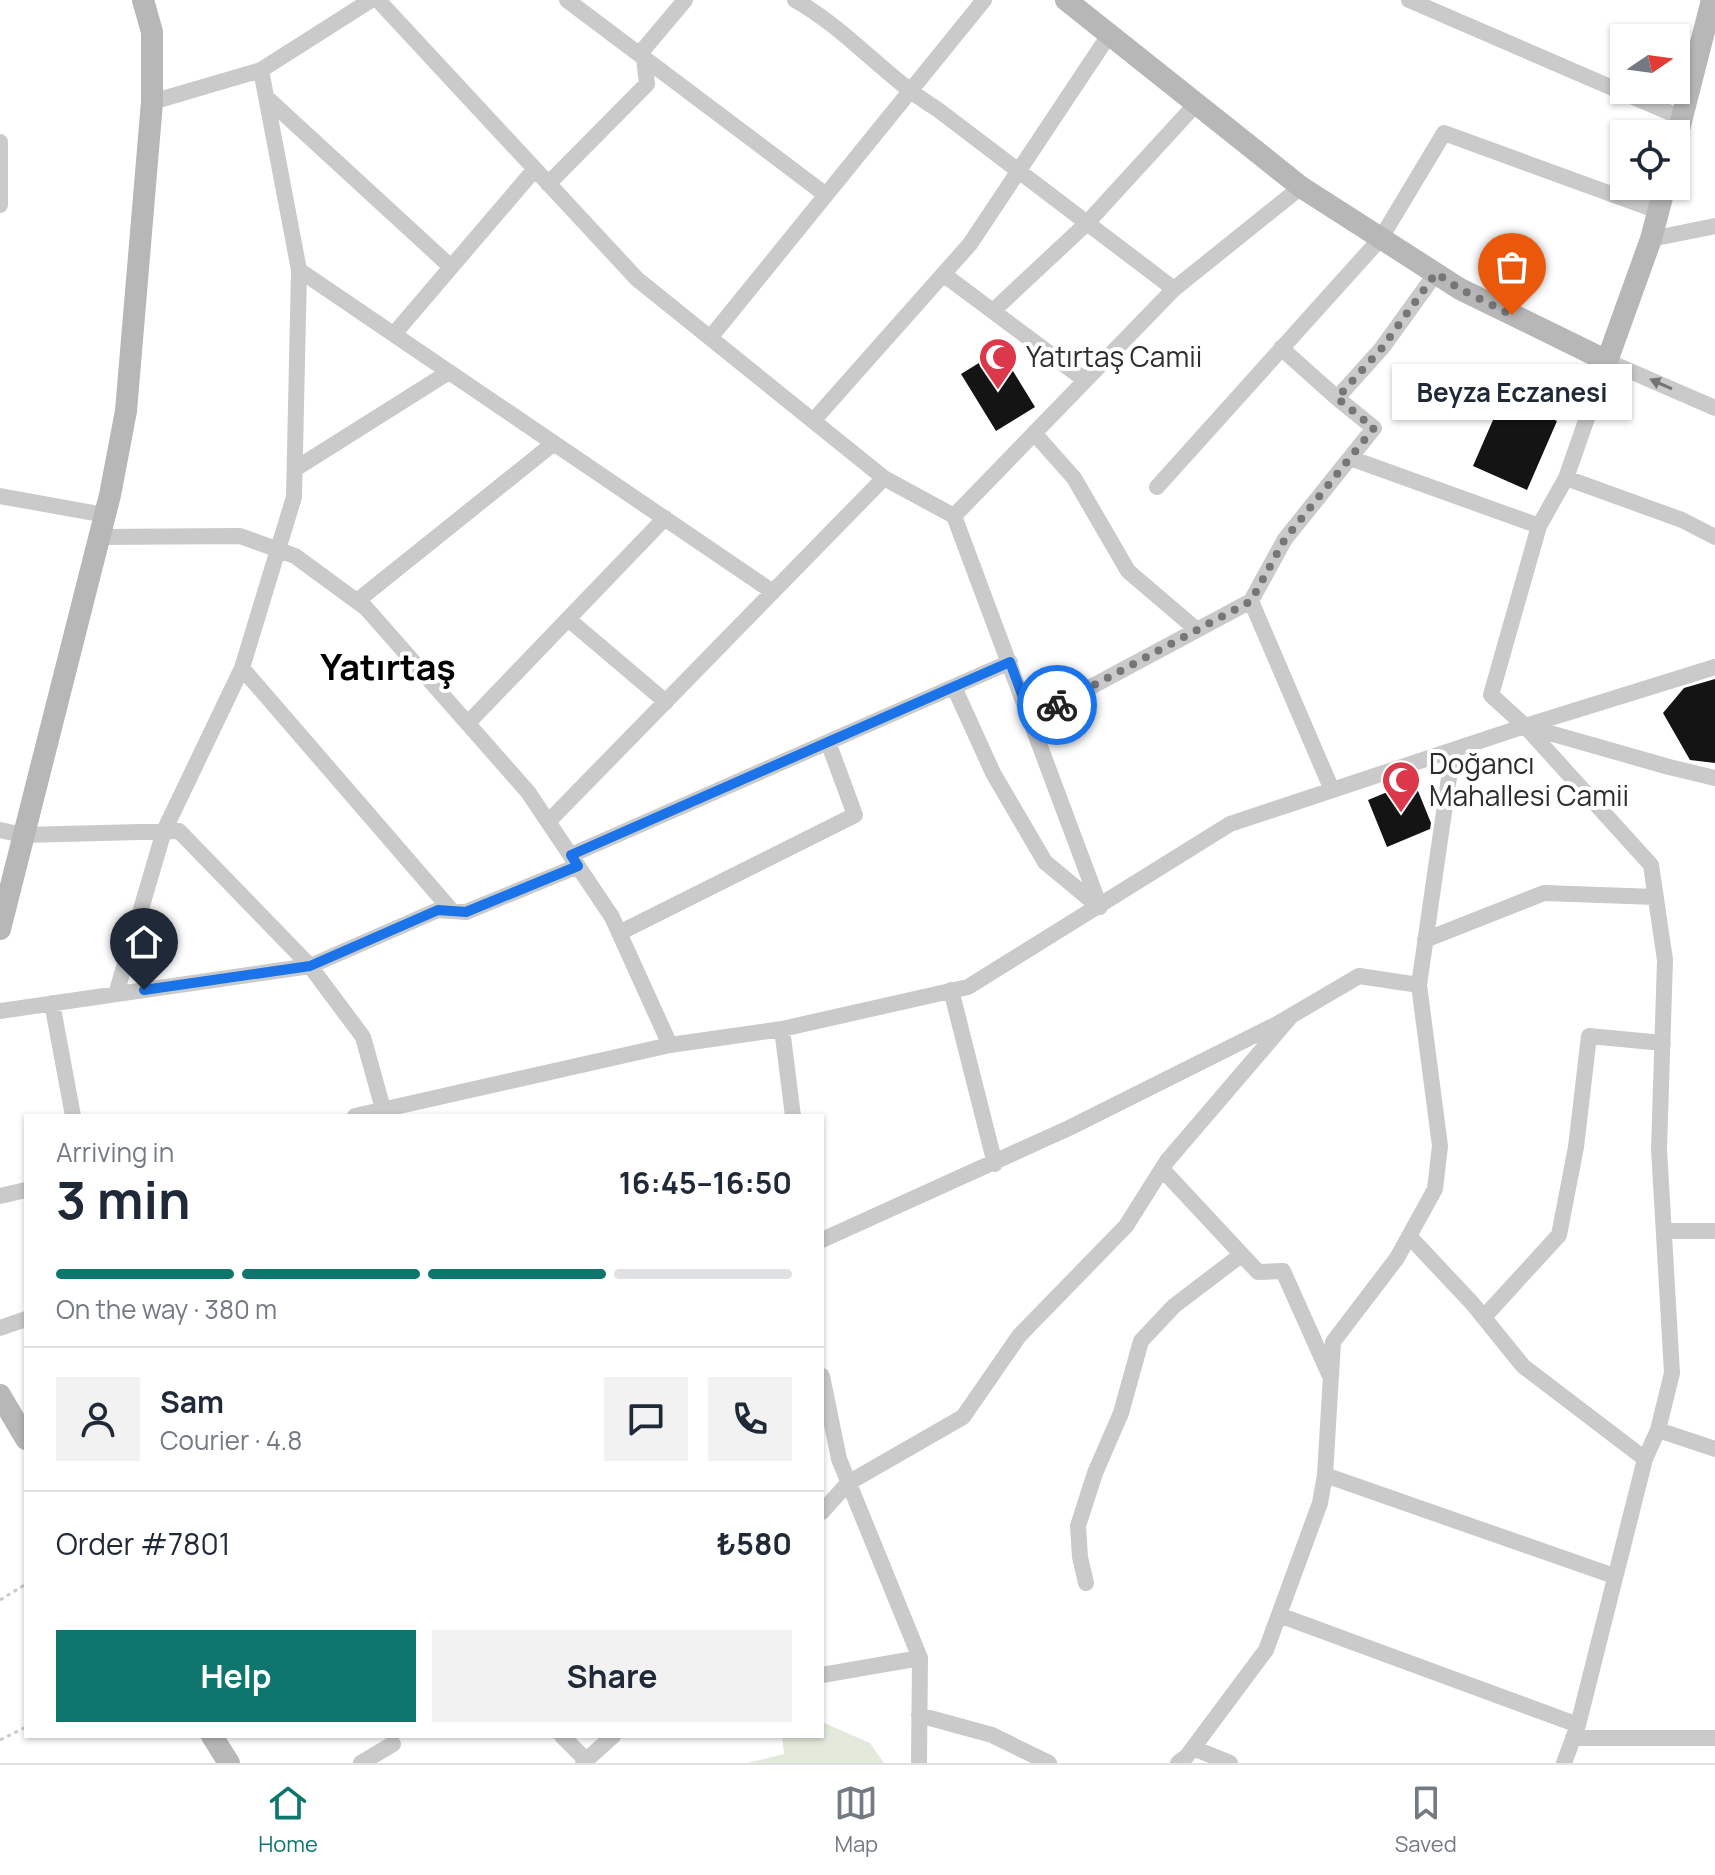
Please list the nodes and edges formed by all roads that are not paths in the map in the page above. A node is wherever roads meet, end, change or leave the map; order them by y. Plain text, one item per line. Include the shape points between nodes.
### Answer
1 (143, 0) edge
2 (371, 0) edge
3 (378, 0) edge
4 (567, 0) edge
5 (685, 0) edge
6 (795, 0) edge
7 (984, 0) edge
8 (1409, 0) edge
9 (1712, 0) edge
10 (1078, 4) edge
11 (1109, 35) junction
12 (644, 58) junction
13 (261, 70) junction
14 (909, 92) junction
15 (267, 98) junction
16 (152, 102) junction
17 (1196, 104) junction
18 (1682, 118) joint
19 (0, 142) edge
20 (535, 169) junction
21 (1018, 171) junction
22 (548, 184) junction
23 (1301, 187) junction
24 (826, 195) junction
25 (1661, 200) edge
26 (0, 205) edge
27 (1658, 211) junction
28 (1087, 223) junction
29 (1715, 226) edge
30 (1381, 238) junction
31 (1651, 239) junction
32 (451, 267) junction
33 (299, 270) junction
34 (1436, 273) junction
35 (943, 274) junction
36 (1174, 289) junction
37 (994, 310) junction
38 (394, 334) junction
39 (710, 338) junction
40 (1281, 348) junction
41 (1607, 361) junction
42 (449, 372) junction
43 (1085, 380) junction
44 (1337, 398) junction
45 (1715, 408) edge
46 (813, 421) junction
47 (1034, 433) junction
48 (554, 443) junction
49 (1350, 458) junction
50 (295, 469) junction
51 (884, 478) junction
52 (1566, 478) junction
53 (1157, 487) dead end
54 (0, 496) edge
55 (954, 516) junction
56 (665, 518) junction
57 (102, 526) junction
58 (1539, 526) junction
59 (1715, 537) edge
60 (278, 550) junction
61 (773, 592) junction
62 (357, 601) junction
63 (1251, 601) junction
64 (568, 619) junction
65 (1197, 630) junction
66 (1010, 662) junction
67 (1715, 667) edge
68 (242, 668) junction
69 (954, 687) junction
70 (666, 702) junction
71 (1031, 719) junction
72 (468, 723) junction
73 (1525, 726) junction
74 (828, 742) junction
75 (1453, 750) junction
76 (1715, 778) edge
77 (1332, 790) junction
78 (548, 822) junction
79 (0, 830) edge
80 (164, 831) junction
81 (23, 835) junction
82 (574, 861) junction
83 (1656, 897) junction
84 (1100, 907) junction
85 (452, 911) junction
86 (0, 929) edge
87 (619, 933) junction
88 (1425, 940) junction
89 (310, 966) junction
90 (1419, 985) junction
91 (951, 990) junction
92 (116, 994) junction
93 (52, 1003) junction
94 (0, 1011) edge
95 (1292, 1015) junction
96 (782, 1029) junction
97 (1663, 1043) junction
98 (670, 1045) junction
99 (384, 1113) edge
100 (73, 1114) edge
101 (793, 1114) edge
102 (995, 1164) junction
103 (1162, 1169) junction
104 (24, 1190) edge
105 (0, 1196) edge
106 (1664, 1231) junction
107 (1715, 1231) edge
108 (1409, 1236) junction
109 (824, 1239) edge
110 (1241, 1255) junction
111 (1484, 1317) junction
112 (24, 1320) edge
113 (0, 1328) edge
114 (1331, 1377) junction
115 (0, 1395) edge
116 (824, 1395) edge
117 (1658, 1430) junction
118 (24, 1436) edge
119 (1715, 1449) edge
120 (1645, 1459) junction
121 (1325, 1475) junction
122 (848, 1483) junction
123 (824, 1510) edge
124 (1614, 1576) junction
125 (1086, 1583) dead end
126 (1279, 1615) junction
127 (920, 1658) junction
128 (824, 1675) edge
129 (919, 1715) junction
130 (1575, 1732) junction
131 (213, 1738) edge
132 (564, 1738) edge
133 (611, 1738) edge
134 (1715, 1738) edge
135 (393, 1744) dead end
136 (1193, 1748) junction
137 (584, 1762) edge
138 (229, 1763) edge
139 (361, 1763) edge
140 (919, 1763) edge
141 (1049, 1763) edge
142 (1178, 1763) edge
143 (1230, 1763) edge
144 (1564, 1763) edge

1 - 16 street via 152,32
2 - 13 street
3 - 20 street
4 - 12 street
5 - 12 street via 643,50
6 - 14 street via 815,11
7 - 14 street
8 - 18 street
9 - 18 street
10 - 11 street
11 - 17 street
11 - 21 street
12 - 22 street via 647,84
12 - 24 street
13 - 15 street
13 - 16 street
14 - 21 street
14 - 24 street
15 - 32 street
15 - 33 street
16 - 57 street via 126,411
17 - 23 street
17 - 28 street
19 - 26 street
20 - 22 street
20 - 32 street
21 - 28 street
21 - 35 street via 970,244
22 - 39 street via 637,279
23 - 30 street
23 - 36 street
24 - 39 street
25 - 27 street
27 - 30 street via 1444,133
27 - 31 street
28 - 36 street
28 - 37 street
29 - 31 street
30 - 34 street
30 - 40 street
31 - 41 street
32 - 38 street
33 - 38 street
33 - 50 street
34 - 41 street
34 - 44 street via 1382,348
35 - 37 street
35 - 46 street
36 - 43 street
37 - 43 street
38 - 42 street
39 - 46 street
40 - 44 street
40 - 53 street
45 -> 41 street
41 - 52 street
42 - 48 street
42 - 50 street
43 - 47 street
44 - 49 street via 1374,428
46 - 51 street
47 - 55 street
47 - 65 street via 1074,478 1128,571
48 - 56 street
48 - 62 street
49 - 58 street
49 - 63 street via 1285,539
50 - 60 street via 294,497
51 - 55 street
51 - 61 street
52 - 58 street
52 - 59 street
54 - 57 street
55 - 66 street
56 - 61 street
56 - 64 street
57 - 60 street via 240,536
57 - 81 street
58 - 73 street via 1491,695
60 - 62 street via 295,556
60 - 68 street
61 - 70 street
62 - 72 street
63 - 65 street
63 - 77 street
64 - 70 street
64 - 72 street
65 - 71 street
66 - 69 street
66 - 71 street
67 - 73 street
68 - 80 street
68 - 85 street
69 - 74 street
69 - 84 street via 993,773 1045,862
70 - 78 street
71 - 84 street
72 - 78 street
73 - 75 street
73 - 76 street
73 - 83 street via 1651,865
74 - 82 street
74 - 87 street via 855,815
75 - 77 street
75 - 88 street
77 - 84 street via 1230,824
78 - 82 street
79 - 81 street
80 - 81 street
80 - 89 street via 179,831
80 - 92 street
81 - 86 street
82 - 85 street via 466,912
82 - 87 street
83 - 88 street via 1544,893
83 - 97 street via 1665,960
84 - 91 street via 968,987
85 - 89 street via 438,910
87 - 98 street
88 - 90 street
89 - 92 street
89 - 99 street via 363,1037
90 - 95 street via 1359,976
90 - 108 street via 1440,1146 1435,1189
91 - 96 street
91 - 102 street
92 - 93 street
93 - 94 street
93 - 100 street
95 - 102 street
95 - 103 street
96 - 98 street
96 - 101 street
97 - 106 street via 1659,1149
97 - 111 street via 1589,1036 1559,1235
98 - 99 street
102 - 109 street
103 - 110 street
103 - 122 street via 1126,1226 1019,1336 963,1417
104 - 105 street
106 - 107 street
106 - 117 street via 1672,1373
108 - 111 street
108 - 114 street via 1333,1342
110 - 114 street via 1258,1272 1283,1271
110 - 125 street via 1174,1306 1141,1341 1121,1413 1078,1526
111 - 120 street via 1523,1366
112 - 113 street
114 - 121 street
115 - 118 street
116 - 122 street
117 - 119 street
117 - 120 street
120 - 124 street
121 - 124 street
121 - 126 street
122 - 123 street
122 - 127 street
124 - 130 street
126 - 130 street
126 - 136 street via 1266,1650
127 - 128 street
127 - 129 street
129 - 140 street
129 - 141 street via 992,1735
130 - 134 street
130 - 144 street
131 - 138 street
132 - 137 street
133 - 137 street
135 - 139 street
136 - 142 street
136 - 143 street

